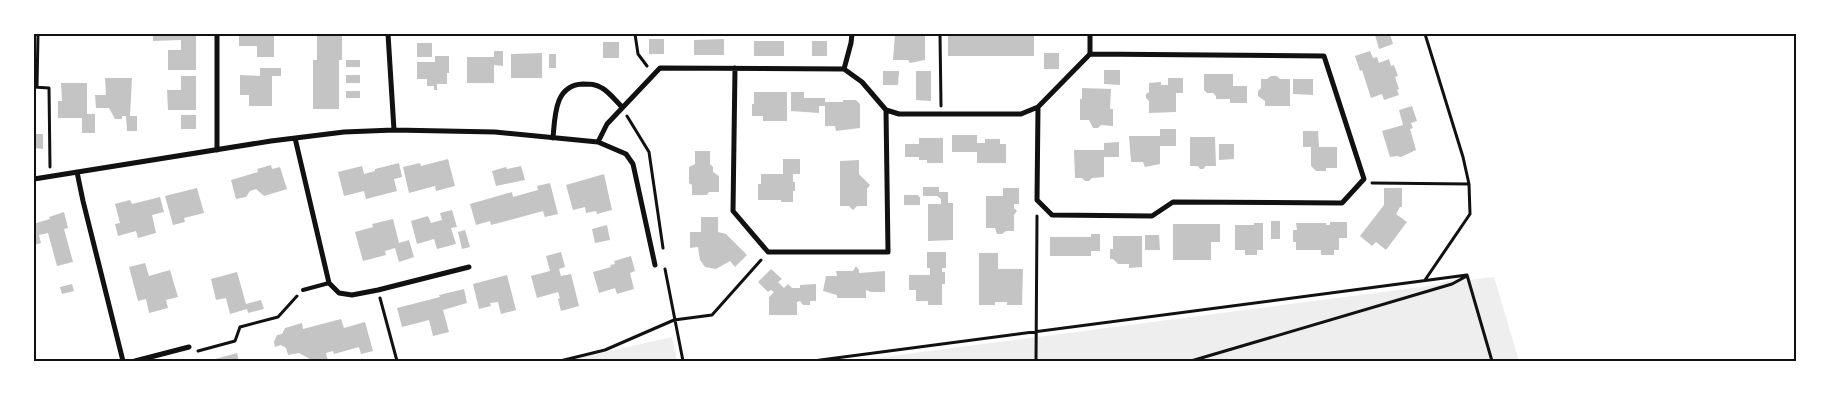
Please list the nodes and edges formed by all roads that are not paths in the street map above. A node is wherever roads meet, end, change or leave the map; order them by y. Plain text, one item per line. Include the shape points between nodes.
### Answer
1 (217, 34) edge
2 (388, 34) edge
3 (852, 34) edge
4 (1090, 34) edge
5 (1090, 54) junction
6 (735, 68) junction
7 (844, 69) junction
8 (622, 107) junction
9 (1038, 107) junction
10 (886, 110) junction
11 (394, 130) junction
12 (296, 138) junction
13 (554, 138) junction
14 (598, 142) junction
15 (217, 150) junction
16 (77, 172) junction
17 (34, 178) edge
18 (655, 265) road end
19 (469, 267) dead end
20 (329, 283) junction
21 (304, 290) road end
22 (189, 347) road end
23 (123, 361) edge
24 (135, 361) edge

1 - 15 street
2 - 11 street
3 - 7 street
4 - 5 street
5 - 9 street
5 - 9 street via 1324,56 1364,179 1342,203 1173,202 1152,216 1052,215 1037,200
6 - 7 street
6 - 8 street via 660,68
6 - 10 street via 733,210 768,252 888,252
7 - 10 street via 862,82
8 - 13 street via 603,88 576,84 562,94 555,111
8 - 14 street via 607,124
9 - 10 street via 1021,114 899,114
11 - 12 street
11 - 13 street via 495,132
12 - 15 street
12 - 20 street
13 - 14 street
14 - 18 street via 626,154 633,164
15 - 16 street
16 - 17 street
16 - 23 street
19 - 20 street via 352,295 339,293
20 - 21 lane
22 - 24 street

